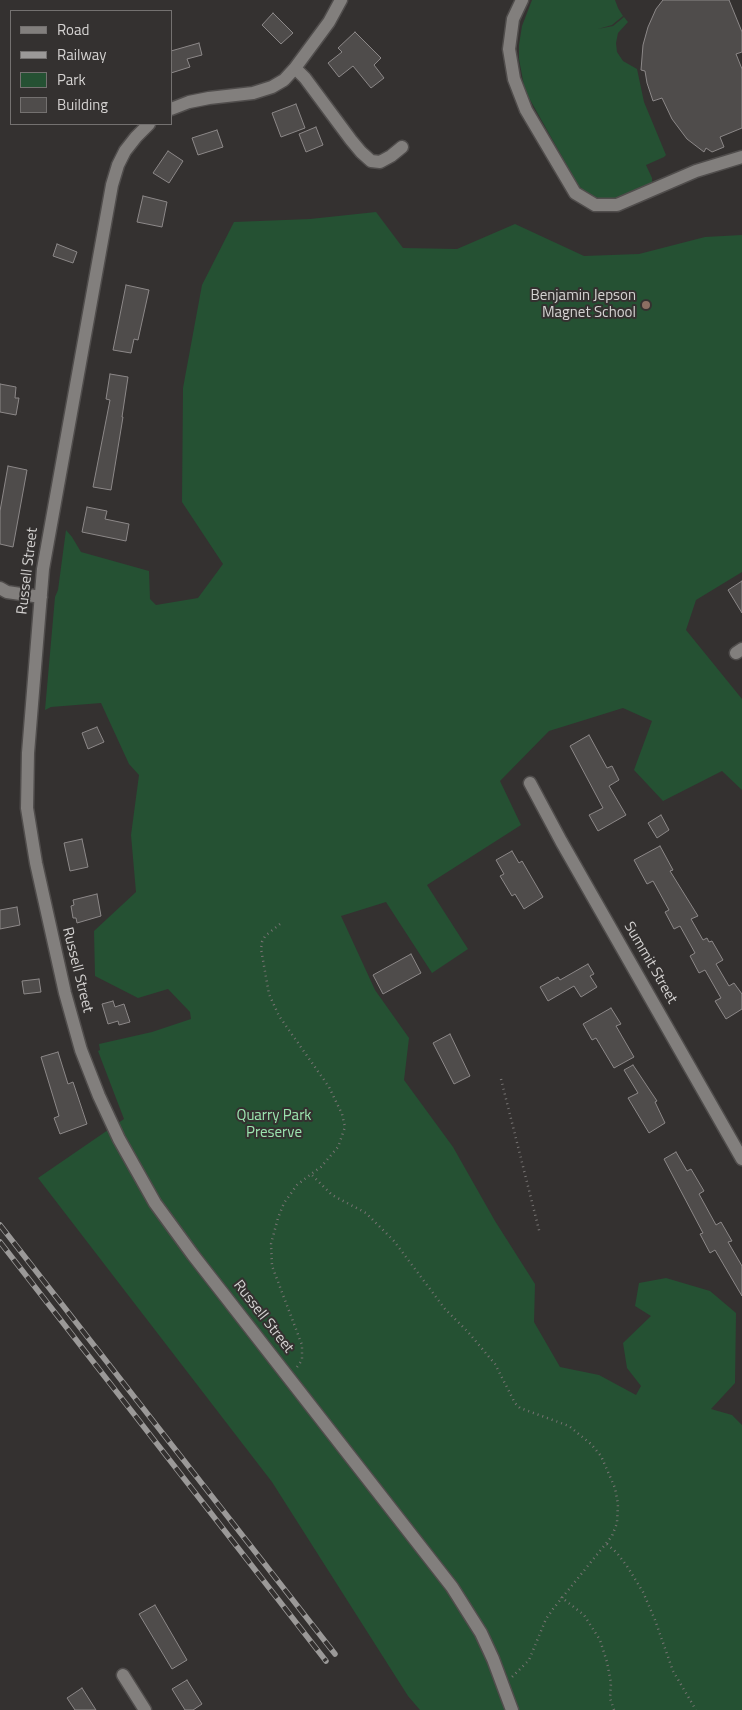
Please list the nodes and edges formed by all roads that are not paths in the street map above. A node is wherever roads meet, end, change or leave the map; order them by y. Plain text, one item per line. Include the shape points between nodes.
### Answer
1 (341, 0) edge
2 (522, 0) edge
3 (295, 68) junction
4 (172, 109) edge
5 (148, 125) edge
6 (402, 147) dead end
7 (742, 157) edge
8 (0, 588) edge
9 (41, 597) junction
10 (530, 783) dead end
11 (742, 1158) edge
12 (123, 1675) dead end
13 (145, 1710) edge
14 (512, 1710) edge

1 - 3 street
2 - 7 street via 513,19 509,49 514,79 526,110 575,193 595,205 617,205
3 - 4 street via 272,87 253,93 189,102
3 - 6 street via 371,161 380,162
5 - 9 street, Russell Street via 125,151 112,185 50,522
8 - 9 street
9 - 14 street, Russell Street via 28,753 27,808 63,984 81,1050 99,1096 155,1203 452,1587 481,1633
10 - 11 street, Summit Street
12 - 13 street

